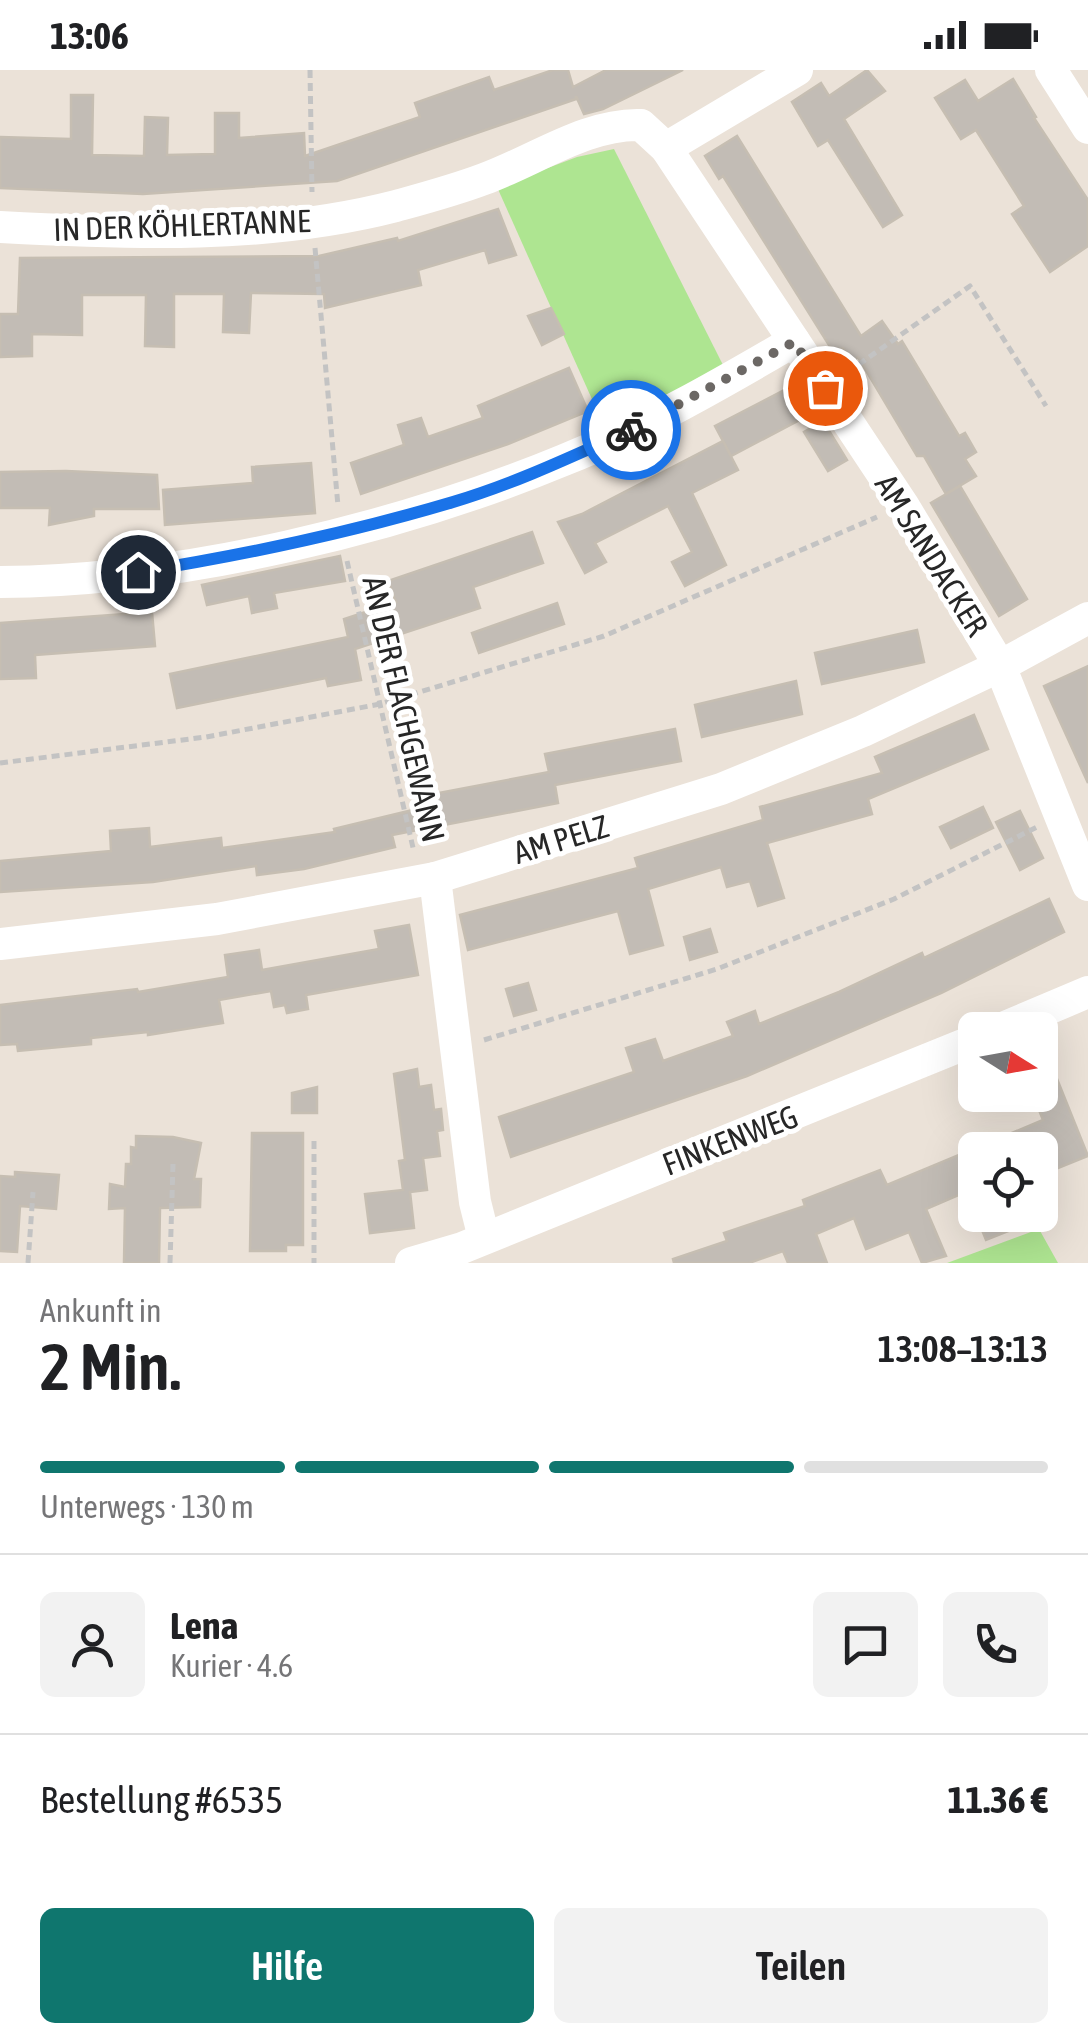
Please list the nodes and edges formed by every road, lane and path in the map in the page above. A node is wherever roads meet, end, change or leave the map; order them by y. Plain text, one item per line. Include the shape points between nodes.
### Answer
1 (310, 70) edge
2 (797, 70) edge
3 (1051, 70) edge
4 (1088, 128) edge
5 (666, 148) junction
6 (313, 224) junction
7 (0, 228) edge
8 (794, 342) junction
9 (825, 388) junction
10 (1046, 406) dead end
11 (903, 505) junction
12 (340, 532) junction
13 (0, 582) edge
14 (1088, 618) edge
15 (1000, 666) junction
16 (380, 704) junction
17 (0, 763) edge
18 (1058, 816) junction
19 (427, 878) junction
20 (1088, 885) edge
21 (0, 944) edge
22 (1088, 992) edge
23 (1041, 1012) edge
24 (958, 1047) edge
25 (457, 1048) junction
26 (314, 1141) dead end
27 (172, 1164) dead end
28 (33, 1192) dead end
29 (484, 1238) junction
30 (28, 1263) edge
31 (170, 1263) edge
32 (314, 1263) edge
33 (410, 1263) edge

1 - 6 path, AN DER FLACHGEWANN
2 - 5 street
3 - 4 street
5 - 6 street, IN DER KÖHLERTANNE via 641,125 616,124 483,180
5 - 8 street, AM SANDACKER
6 - 7 street, IN DER KÖHLERTANNE via 204,231
6 - 12 path, AN DER FLACHGEWANN
8 - 9 street, AM SANDACKER
8 - 12 street via 564,460 456,501
9 - 10 path via 970,286
9 - 11 street, AM SANDACKER
11 - 15 street, AM SANDACKER
11 - 16 path via 604,636
12 - 13 street via 138,572
12 - 16 path, AN DER FLACHGEWANN
14 - 15 street, AM PELZ
15 - 18 street, AM SANDACKER
15 - 19 street, AM PELZ via 721,789
16 - 17 path via 206,738
16 - 19 path, AN DER FLACHGEWANN
18 - 20 street, AM SANDACKER
18 - 25 path via 894,899 717,969
19 - 21 street, AM PELZ via 217,919
19 - 25 street
22 - 23 street
24 - 29 street, FINKENWEG
25 - 29 street
26 - 32 path
27 - 31 path
28 - 30 path
29 - 33 street, FINKENWEG

